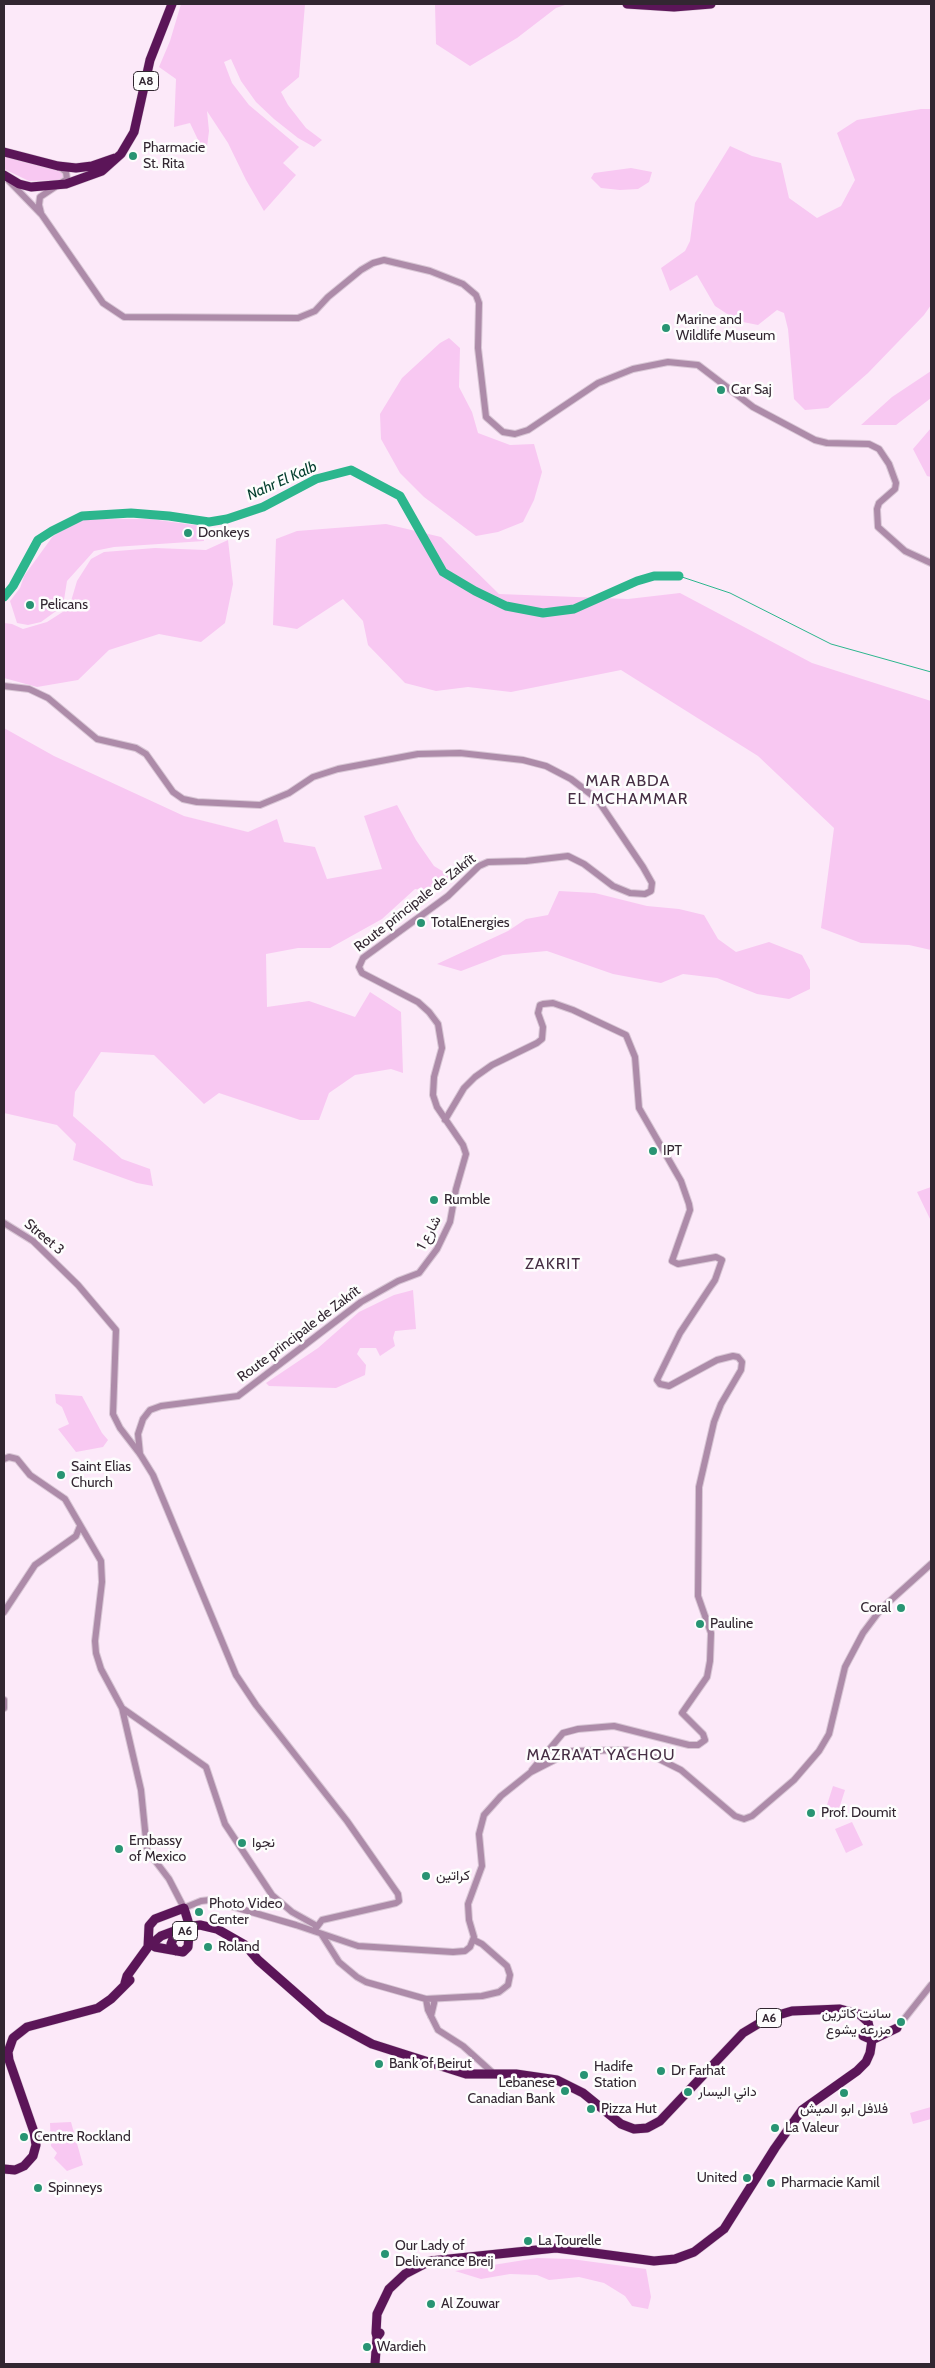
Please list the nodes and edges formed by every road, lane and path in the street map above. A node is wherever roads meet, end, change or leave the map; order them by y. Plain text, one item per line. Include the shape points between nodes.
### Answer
1 (172, 4) edge
2 (627, 4) edge
3 (711, 4) edge
4 (4, 152) edge
5 (118, 157) junction
6 (58, 166) junction
7 (4, 175) edge
8 (56, 186) junction
9 (42, 214) junction
10 (931, 563) edge
11 (4, 686) edge
12 (445, 1120) junction
13 (4, 1223) edge
14 (419, 1273) joint
15 (140, 1454) junction
16 (4, 1459) edge
17 (80, 1526) junction
18 (74, 1537) junction
19 (88, 1540) junction
20 (931, 1564) edge
21 (4, 1612) edge
22 (4, 1700) edge
23 (4, 1708) edge
24 (122, 1708) junction
25 (531, 1772) junction
26 (184, 1908) junction
27 (188, 1921) dead end
28 (149, 1928) junction
29 (316, 1929) junction
30 (164, 1934) junction
31 (176, 1934) junction
32 (189, 1935) dead end
33 (322, 1935) junction
34 (473, 1942) junction
35 (151, 1947) junction
36 (176, 1951) junction
37 (258, 1960) junction
38 (931, 1985) edge
39 (426, 1999) junction
40 (435, 1999) junction
41 (431, 2016) junction
42 (897, 2028) joint
43 (871, 2036) junction
44 (474, 2056) junction
45 (483, 2073) junction
46 (493, 2073) junction
47 (4, 2169) edge
48 (375, 2364) edge

1 - 5 highway, A8 via 150,60 134,132
2 - 3 highway via 674,8
4 - 6 highway
5 - 6 highway via 88,167
5 - 8 highway, A8 via 93,175
6 - 8 street via 65,170 67,177
7 - 8 highway, A8 via 25,186
7 - 9 street
8 - 9 street via 40,197
9 - 10 street via 103,303 124,317 298,318 315,311 361,270 384,260 456,280 476,295 480,310 478,348 484,407 486,417 503,432 515,434 539,425 572,399 620,373 663,362 698,365 753,406 815,440 869,444 879,449 896,483 895,489 876,509 878,527 905,551
11 - 12 street, Route principale de Zakrît via 29,689 48,698 97,739 136,748 146,754 178,796 197,802 260,805 289,793 313,776 338,769 398,757 460,753 546,766 571,779 596,799 650,878 652,886 649,892 637,895 622,891 568,856 488,862 361,961 362,973 418,1002 438,1024 442,1048 433,1092
12 - 14 street, شارع 1 via 466,1154 450,1222 437,1249
12 - 25 street via 464,1088 475,1077 542,1038 544,1027 538,1013 543,1004 553,1003 573,1010 626,1035 635,1057 639,1108 681,1181 689,1204 690,1210 672,1261 678,1264 716,1257 722,1260 715,1280 680,1333 657,1380 669,1386 716,1360 738,1357 742,1362 714,1422 699,1487 698,1596 711,1633 710,1661 707,1677 682,1713 703,1734 704,1740 698,1745 683,1744 614,1726 568,1730
13 - 15 street, Street 3 via 28,1237 67,1274 116,1330 113,1414
14 - 15 street, Route principale de Zakrît via 361,1302 238,1396 150,1410 138,1434
15 - 29 street, Street 3 via 157,1484 236,1675 398,1894 396,1903 324,1919
16 - 17 street via 17,1459 30,1475 65,1498
17 - 18 street
17 - 19 street
18 - 19 street
18 - 21 street via 35,1565
19 - 24 street via 98,1555 102,1570 96,1653
20 - 25 street via 881,1609 863,1633 845,1667 828,1734 819,1752 794,1780 749,1818 735,1816 677,1767 634,1751 572,1751
22 - 23 street
24 - 26 street via 141,1790 146,1846
24 - 29 street via 206,1767 225,1824 272,1895
25 - 34 street via 494,1803 482,1819 479,1837 482,1866 468,1909
26 - 27 highway
26 - 28 highway via 158,1917
26 - 29 street via 210,1900
28 - 30 highway
28 - 35 highway
29 - 33 street
30 - 35 highway, A6
30 - 37 highway, A6 via 192,1926 217,1929 245,1946
31 - 35 highway, A6
31 - 36 highway via 171,1944
31 - 37 highway, A6 via 191,1930 208,1931 228,1939
32 - 36 highway via 187,1949
33 - 34 street via 367,1947 453,1952 465,1951
33 - 39 street via 339,1962 357,1977
34 - 40 street via 486,1948 509,1969 510,1978 505,1988 482,1996
35 - 36 highway
35 - 47 highway, A6 via 112,1999 98,2008 27,2026 13,2038 9,2060 36,2145 34,2156 24,2166 15,2170
37 - 45 highway, A6 via 324,2018 356,2037 449,2070
38 - 42 street
39 - 40 street
39 - 41 street
40 - 41 street
41 - 44 street via 442,2033
42 - 43 highway
43 - 46 highway, A6 via 863,2017 840,2009 792,2011 768,2018 743,2033 660,2121 640,2129 625,2127 583,2093 557,2080 544,2076
43 - 48 highway via 866,2062 802,2110 724,2229 694,2252 675,2259 654,2261 563,2248 496,2254 488,2258 434,2265 404,2279 389,2298 377,2337
44 - 45 street
44 - 46 street
45 - 46 highway, A6

